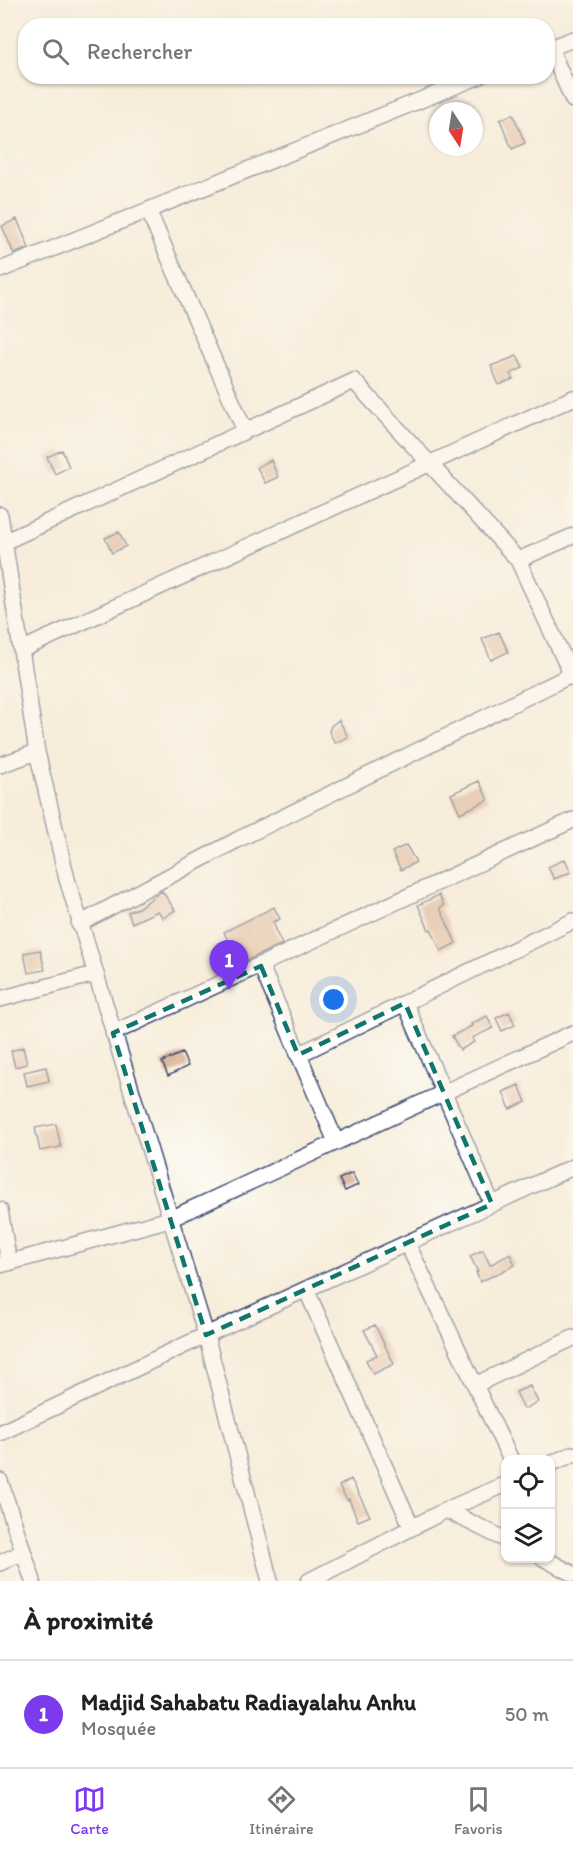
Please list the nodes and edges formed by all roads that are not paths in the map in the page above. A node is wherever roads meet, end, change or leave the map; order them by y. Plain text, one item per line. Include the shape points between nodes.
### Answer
1 (573, 39) edge
2 (555, 46) edge
3 (555, 62) edge
4 (460, 84) edge
5 (573, 100) edge
6 (148, 210) junction
7 (0, 270) edge
8 (573, 398) edge
9 (245, 431) junction
10 (430, 464) junction
11 (0, 515) edge
12 (573, 536) edge
13 (4, 542) junction
14 (519, 560) junction
15 (21, 650) junction
16 (572, 676) edge
17 (37, 752) junction
18 (0, 765) edge
19 (573, 820) edge
20 (573, 921) edge
21 (80, 924) junction
22 (261, 966) junction
23 (95, 974) junction
24 (0, 999) edge
25 (405, 1003) junction
26 (113, 1033) junction
27 (573, 1033) edge
28 (298, 1054) junction
29 (444, 1093) junction
30 (336, 1142) junction
31 (573, 1167) edge
32 (492, 1204) junction
33 (0, 1210) edge
34 (170, 1219) junction
35 (407, 1243) junction
36 (4, 1264) edge
37 (306, 1289) junction
38 (206, 1335) junction
39 (573, 1338) edge
40 (475, 1385) junction
41 (0, 1433) edge
42 (573, 1454) edge
43 (509, 1455) edge
44 (555, 1462) edge
45 (0, 1481) edge
46 (501, 1486) edge
47 (446, 1510) junction
48 (412, 1528) junction
49 (501, 1538) edge
50 (23, 1552) junction
51 (0, 1563) edge
52 (552, 1563) edge
53 (573, 1574) edge
54 (33, 1581) edge
55 (270, 1581) edge
56 (309, 1581) edge

1 - 2 street
3 - 5 street
4 - 6 street
6 - 7 street
6 - 9 street
8 - 10 street
9 - 10 street via 354,381
9 - 13 street
10 - 14 street
10 - 15 street
11 - 13 street
12 - 14 street
13 - 15 street
14 - 16 street
15 - 17 street
16 - 21 street via 239,839
17 - 18 street
17 - 21 street
19 - 22 street
20 - 25 street
21 - 23 street
22 - 26 street
22 - 28 street
23 - 24 street
23 - 26 street
25 - 28 street
25 - 29 street
26 - 34 street
27 - 29 street
28 - 30 street
29 - 30 street
29 - 32 street
30 - 34 street
31 - 32 street
32 - 35 street
33 - 36 street
34 - 36 street
34 - 38 street
35 - 37 street
35 - 40 street
37 - 38 street
37 - 48 street
38 - 41 street
38 - 55 street
39 - 40 street
40 - 43 street
42 - 44 street
45 - 50 street
46 - 47 street
47 - 48 street
47 - 49 street
48 - 56 street
50 - 51 street
50 - 54 street
52 - 53 street

